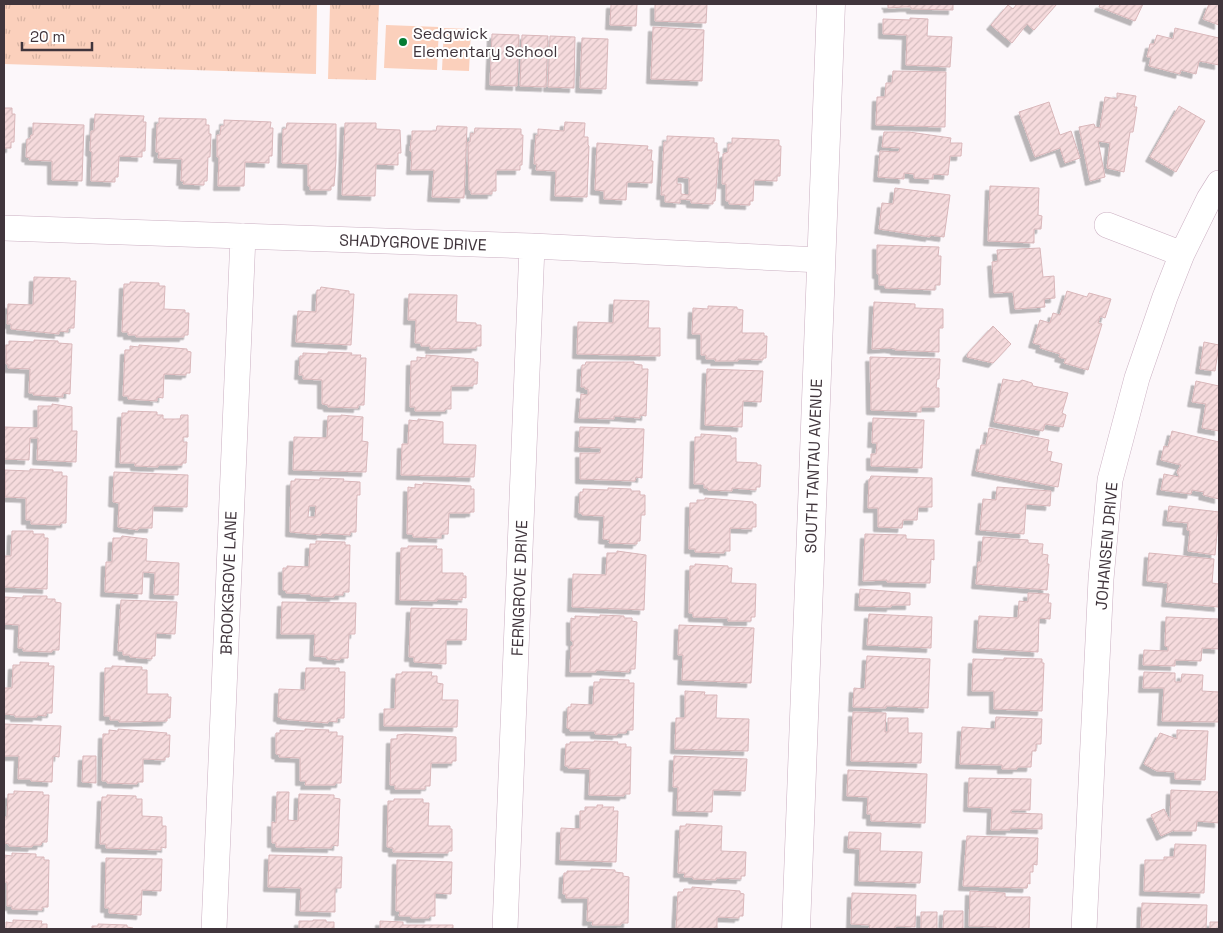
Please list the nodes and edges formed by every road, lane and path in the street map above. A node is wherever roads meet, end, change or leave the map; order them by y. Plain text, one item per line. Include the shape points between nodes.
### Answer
1 (832, 4) edge
2 (1219, 183) edge
3 (1107, 225) dead end
4 (4, 228) edge
5 (243, 236) junction
6 (532, 246) junction
7 (1182, 254) junction
8 (821, 260) junction
9 (214, 929) edge
10 (505, 929) edge
11 (796, 929) edge
12 (1084, 929) edge

1 - 8 street, SOUTH TANTAU AVENUE
2 - 7 street, JOHANSEN DRIVE
3 - 7 street
4 - 5 street, SHADYGROVE DRIVE
5 - 6 street, SHADYGROVE DRIVE
5 - 9 street, BROOKGROVE LANE
6 - 8 street, SHADYGROVE DRIVE
6 - 10 street, FERNGROVE DRIVE
7 - 12 street, JOHANSEN DRIVE via 1137,378 1110,480 1101,579
8 - 11 street, SOUTH TANTAU AVENUE

